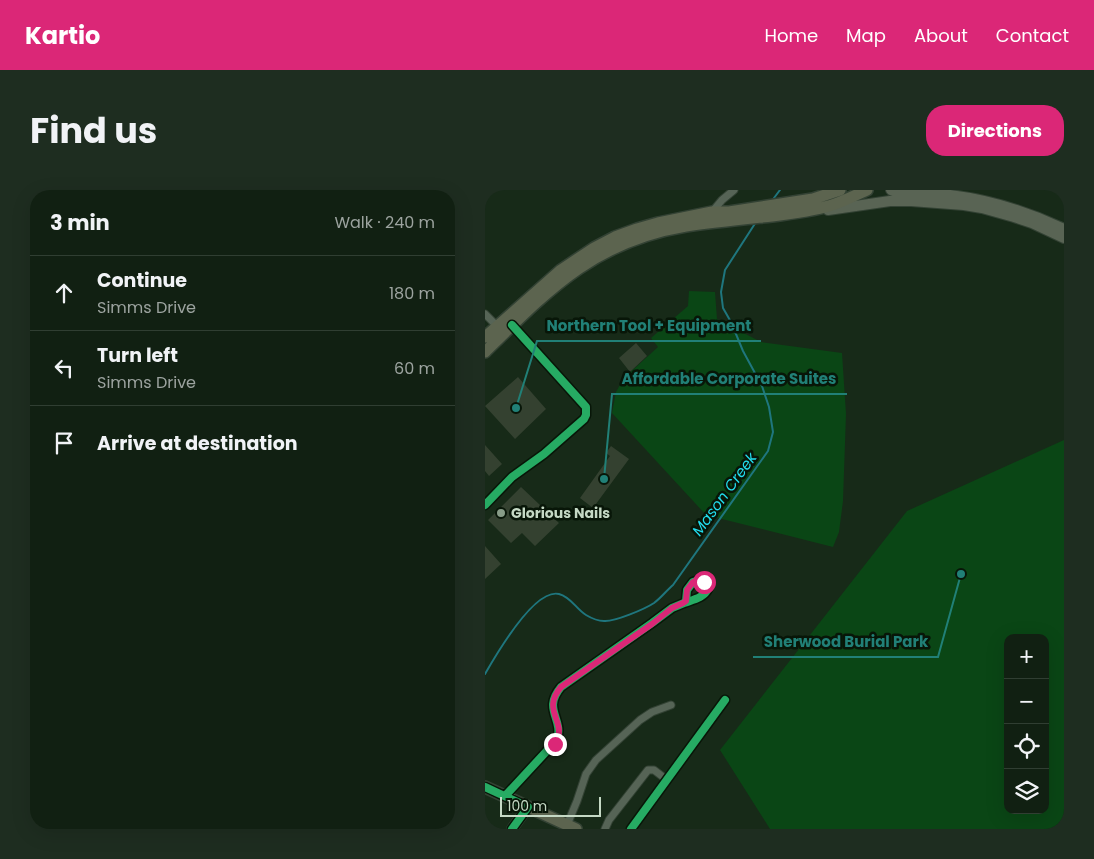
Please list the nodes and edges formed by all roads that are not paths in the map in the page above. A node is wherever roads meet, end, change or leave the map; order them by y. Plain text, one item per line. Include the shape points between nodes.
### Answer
1 (734, 190) edge
2 (840, 190) edge
3 (867, 190) edge
4 (891, 190) edge
5 (786, 209) junction
6 (809, 211) junction
7 (712, 212) junction
8 (726, 217) junction
9 (1064, 229) edge
10 (1064, 238) edge
11 (485, 314) edge
12 (512, 325) junction
13 (497, 326) junction
14 (485, 337) edge
15 (485, 352) edge
16 (485, 504) edge
17 (683, 603) dead end
18 (725, 700) dead end
19 (671, 705) dead end
20 (667, 780) junction
21 (485, 786) edge
22 (505, 796) junction
23 (528, 807) junction
24 (571, 827) edge
25 (512, 829) edge
26 (605, 829) edge
27 (631, 829) edge

1 - 7 street
2 - 5 main road
3 - 6 main road via 837,204
4 - 9 main road via 990,202
5 - 6 main road
5 - 8 main road
6 - 10 main road via 890,201 963,205 1023,220
7 - 8 main road
7 - 13 main road via 637,229 594,248 561,270
8 - 12 main road via 644,236 605,251 566,276
11 - 13 street
12 - 15 main road
12 - 16 street via 586,406 587,411 584,419
13 - 14 main road
17 - 22 street via 561,687 553,699 559,731 557,740
18 - 20 street
19 - 24 street via 640,720 596,760 586,774
20 - 26 street via 648,770
20 - 27 street
21 - 22 main road
22 - 23 main road
23 - 24 main road
23 - 25 main road

